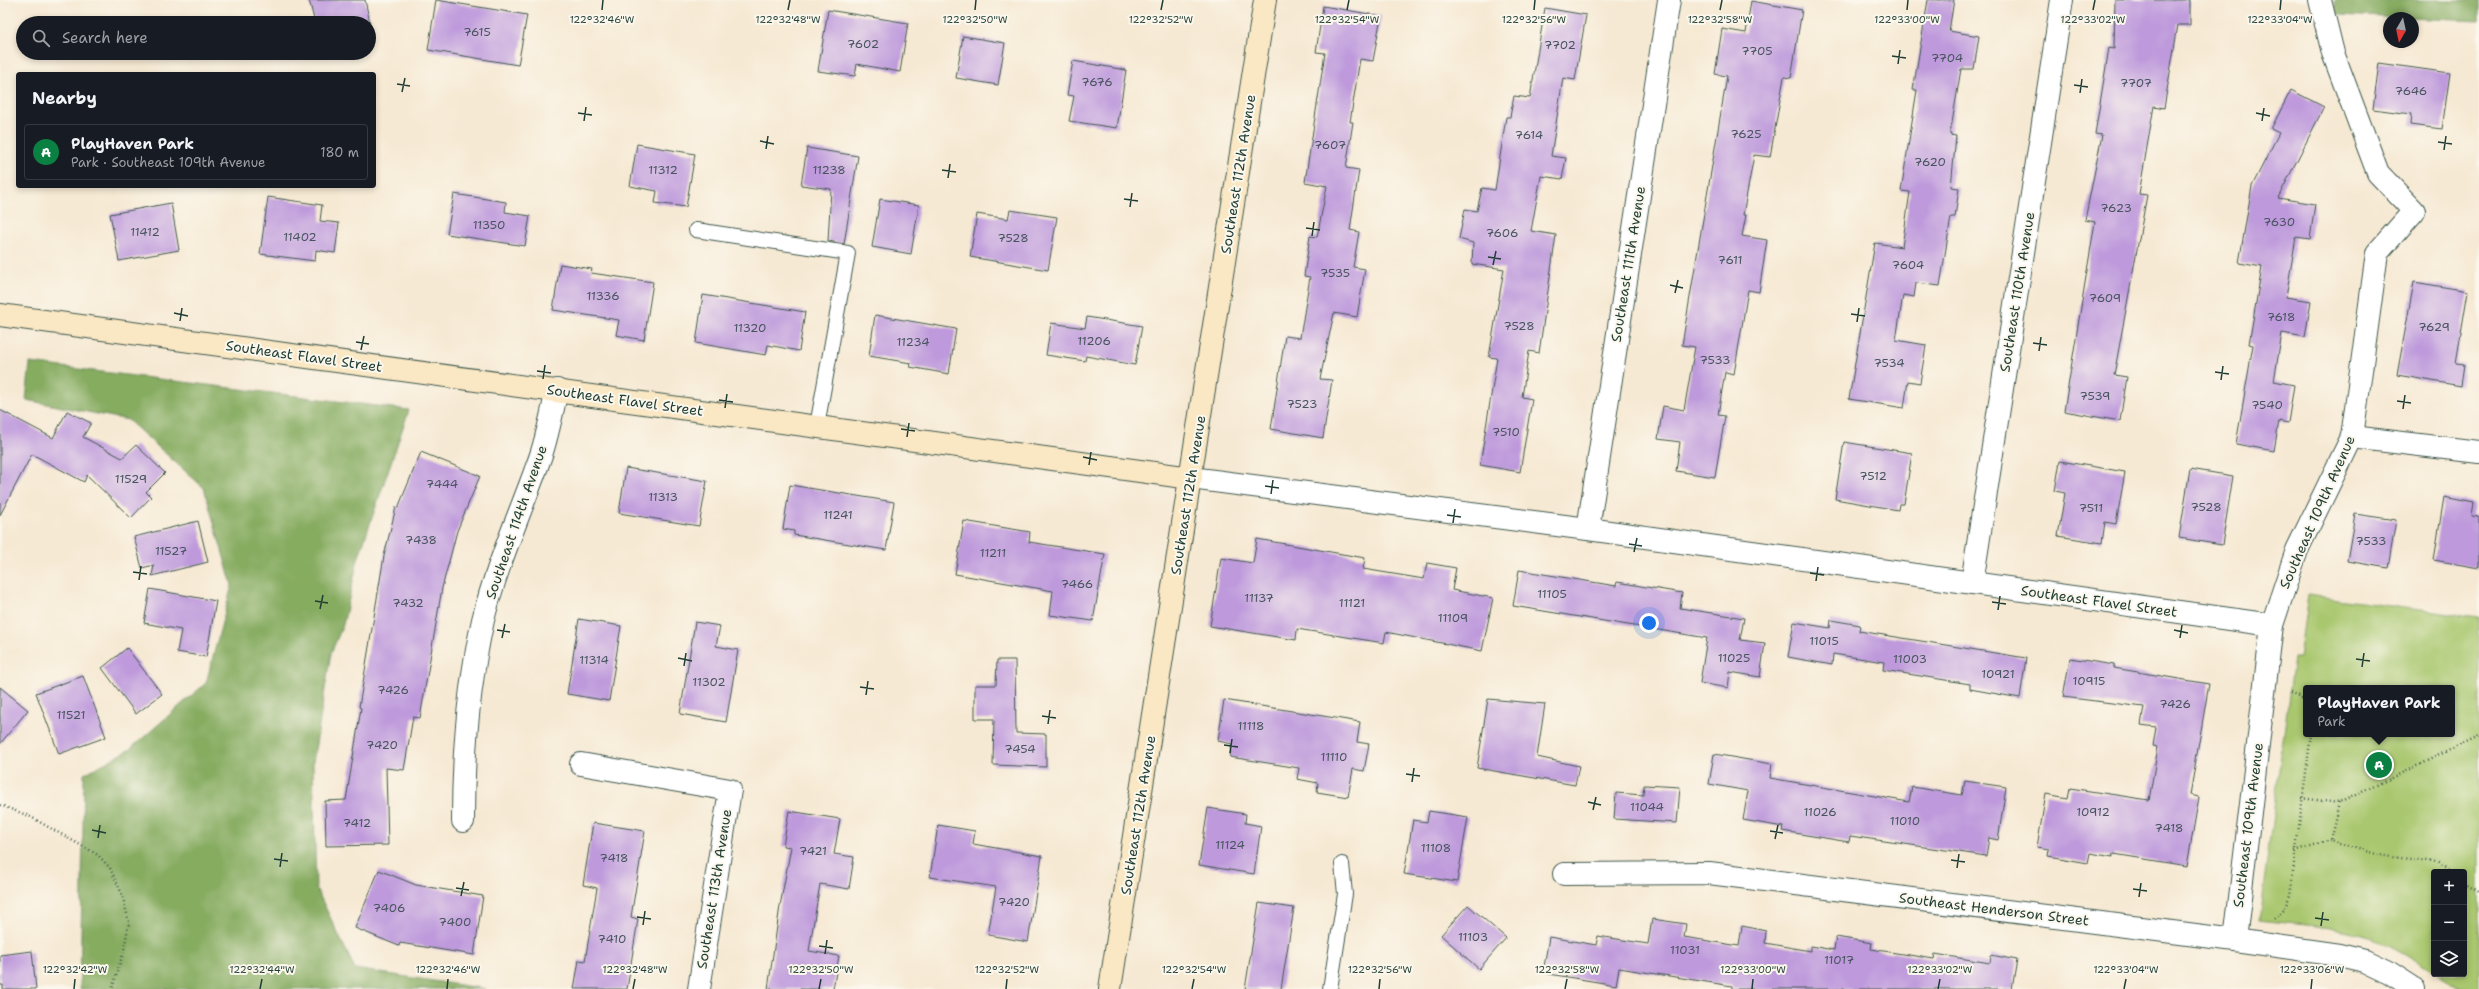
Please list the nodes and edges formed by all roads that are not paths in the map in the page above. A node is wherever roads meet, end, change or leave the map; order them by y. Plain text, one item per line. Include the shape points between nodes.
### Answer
1 (1265, 0) edge
2 (1668, 0) edge
3 (2062, 0) edge
4 (2320, 0) edge
5 (696, 230) dead end
6 (0, 315) edge
7 (557, 390) junction
8 (817, 426) junction
9 (2352, 437) junction
10 (2479, 452) edge
11 (1191, 478) junction
12 (1588, 529) junction
13 (1972, 583) junction
14 (2272, 625) junction
15 (581, 764) dead end
16 (463, 821) dead end
17 (1342, 864) dead end
18 (1564, 874) dead end
19 (2235, 940) junction
20 (699, 989) edge
21 (1110, 989) edge
22 (1330, 989) edge
23 (2415, 989) edge

1 - 11 street, Southeast 112th Avenue
2 - 12 street, Southeast 111th Avenue
3 - 13 street, Southeast 110th Avenue
4 - 9 street, Southeast 109th Avenue via 2333,53 2378,173 2414,211 2377,253
5 - 8 lane via 848,253
6 - 7 street, Southeast Flavel Street
7 - 8 street, Southeast Flavel Street
7 - 16 street, Southeast 114th Avenue via 541,454 507,541 483,619 469,690 463,754
8 - 11 street, Southeast Flavel Street
9 - 10 street
9 - 14 street, Southeast 109th Avenue via 2297,550
11 - 12 street, Southeast Flavel Street
11 - 21 street, Southeast 112th Avenue
12 - 13 street, Southeast Flavel Street
13 - 14 street, Southeast Flavel Street
14 - 19 street, Southeast 109th Avenue
15 - 20 street, Southeast 113th Avenue via 730,790
17 - 22 lane via 1345,894
18 - 19 street, Southeast Henderson Street via 1709,873
19 - 23 street, Southeast Henderson Street via 2365,961

